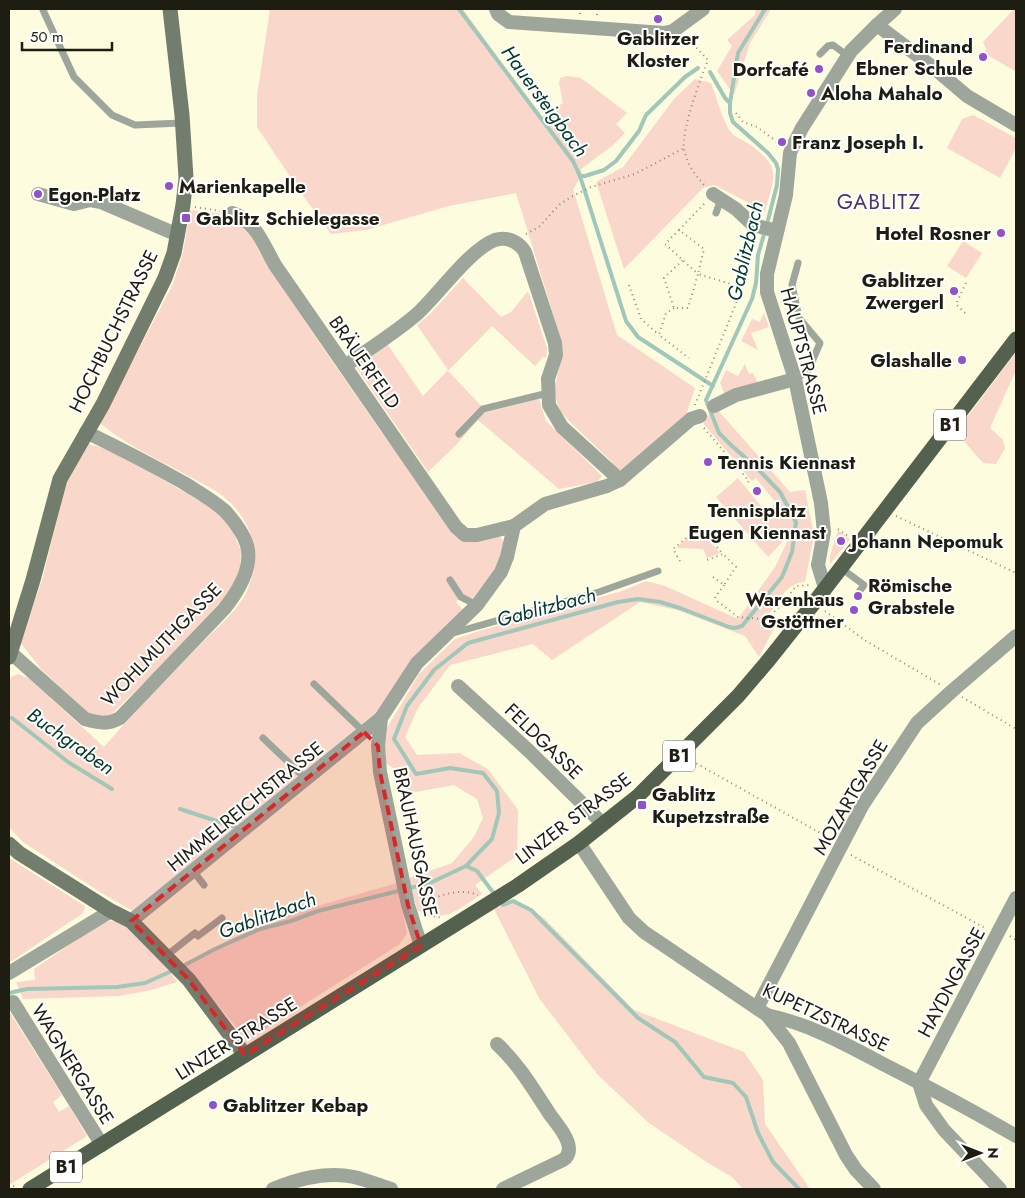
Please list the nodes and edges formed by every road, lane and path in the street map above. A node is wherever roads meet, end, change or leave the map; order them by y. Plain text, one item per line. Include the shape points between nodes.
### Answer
1 (170, 9) edge
2 (496, 9) edge
3 (703, 9) edge
4 (43, 10) edge
5 (891, 10) edge
6 (876, 25) junction
7 (692, 44) dead end
8 (820, 54) dead end
9 (848, 56) junction
10 (736, 113) dead end
11 (183, 123) junction
12 (1016, 125) edge
13 (781, 145) dead end
14 (684, 148) junction
15 (38, 194) dead end
16 (717, 196) junction
17 (183, 205) junction
18 (232, 213) joint
19 (716, 213) dead end
20 (765, 228) junction
21 (679, 230) junction
22 (178, 235) junction
23 (514, 241) junction
24 (683, 260) junction
25 (798, 263) dead end
26 (698, 274) junction
27 (966, 283) dead end
28 (629, 285) dead end
29 (741, 291) junction
30 (674, 308) junction
31 (966, 314) dead end
32 (659, 335) junction
33 (1016, 339) edge
34 (689, 358) dead end
35 (345, 366) junction
36 (795, 379) junction
37 (548, 393) junction
38 (714, 406) dead end
39 (698, 420) junction
40 (86, 432) junction
41 (459, 434) dead end
42 (620, 480) junction
43 (747, 483) dead end
44 (884, 511) junction
45 (514, 526) junction
46 (708, 531) dead end
47 (706, 534) junction
48 (723, 548) dead end
49 (720, 551) junction
50 (723, 554) junction
51 (680, 560) dead end
52 (704, 562) dead end
53 (738, 564) dead end
54 (736, 567) junction
55 (840, 568) junction
56 (658, 571) dead end
57 (1016, 573) edge
58 (713, 577) dead end
59 (450, 580) dead end
60 (726, 583) junction
61 (819, 587) junction
62 (859, 592) dead end
63 (814, 603) junction
64 (477, 605) junction
65 (447, 634) junction
66 (1016, 636) edge
67 (10, 654) edge
68 (314, 684) dead end
69 (458, 686) dead end
70 (946, 688) junction
71 (381, 718) junction
72 (1016, 729) edge
73 (364, 732) junction
74 (264, 738) dead end
75 (378, 746) junction
76 (681, 755) junction
77 (306, 779) junction
78 (603, 824) junction
79 (9, 844) edge
80 (579, 844) junction
81 (841, 847) junction
82 (194, 872) junction
83 (204, 885) dead end
84 (492, 897) junction
85 (1016, 898) edge
86 (408, 907) junction
87 (111, 911) junction
88 (222, 918) dead end
89 (446, 918) dead end
90 (131, 921) junction
91 (997, 935) junction
92 (421, 946) junction
93 (169, 959) junction
94 (9, 973) edge
95 (13, 1002) dead end
96 (762, 1011) junction
97 (497, 1044) dead end
98 (245, 1056) junction
99 (919, 1083) junction
100 (1016, 1136) edge
101 (102, 1145) junction
102 (30, 1189) edge
103 (273, 1189) edge
104 (391, 1189) edge
105 (502, 1189) edge
106 (874, 1189) edge
107 (1000, 1189) edge

1 - 11 street, HOCHBUCHSTRASSE
2 - 3 street via 509,22 664,33 674,31
4 - 11 lane via 74,77 112,115 135,125
5 - 6 street, HAUPTSTRASSE
6 - 9 street, HAUPTSTRASSE
6 - 12 street via 967,96
7 - 14 path via 708,60 700,79
8 - 9 lane via 833,45
9 - 20 street, HAUPTSTRASSE via 790,152 786,194
10 - 13 path via 743,122 757,127
11 - 17 street, HOCHBUCHSTRASSE via 186,178
14 - 16 path via 693,173
14 - 23 path via 635,174 591,187 571,197 539,227
15 - 22 street via 74,204 90,200 101,202
16 - 19 lane
16 - 20 street
16 - 21 path
17 - 18 path
17 - 22 street, HOCHBUCHSTRASSE
18 - 35 street, BRÄUERFELD via 252,224 275,265
20 - 29 path
20 - 36 street, HAUPTSTRASSE via 768,292
21 - 24 path via 665,244
21 - 26 path via 704,249
22 - 40 street, HOCHBUCHSTRASSE via 165,278
23 - 35 street via 498,239 486,245 418,313
23 - 37 street via 525,252 555,343 556,356 548,379
24 - 26 path
24 - 30 path via 664,278
25 - 36 lane via 792,285 799,318 820,343 808,371
26 - 29 path via 731,284
26 - 30 path via 688,308
27 - 31 path via 956,304
28 - 32 path via 641,319
29 - 39 path via 699,393
30 - 32 path via 666,313
32 - 34 path
33 - 44 main road, LINZER STRASSE / B1
35 - 45 street, BRÄUERFELD via 456,527 465,535 477,535
36 - 38 street via 736,395
36 - 61 street, HAUPTSTRASSE via 824,520 818,565
37 - 41 lane via 483,409
37 - 42 street via 549,404 562,427
39 - 42 street
39 - 43 path via 749,481
40 - 67 street, HOCHBUCHSTRASSE via 60,479
40 - 67 street, WOHLMUTHGASSE via 158,468 225,512 246,543 245,573 224,609 120,718 112,722 99,724 85,719
42 - 45 street via 545,504
44 - 55 main road, LINZER STRASSE / B1
44 - 57 path
45 - 64 street, BRAUHAUSGASSE via 501,572
46 - 47 path
47 - 49 path
47 - 51 path via 697,528 675,547 673,550
48 - 49 path
49 - 50 path
50 - 52 path
50 - 54 path
53 - 54 path
54 - 60 path
55 - 61 main road, LINZER STRASSE / B1
55 - 62 lane via 864,585
56 - 65 lane via 599,592
58 - 60 path
59 - 64 lane via 461,597
60 - 61 path via 715,598 738,617 760,619 772,616 796,586
61 - 63 main road, LINZER STRASSE / B1
63 - 70 path via 866,642
63 - 76 main road, LINZER STRASSE / B1 via 752,680
64 - 65 street, BRAUHAUSGASSE
65 - 71 street, BRAUHAUSGASSE via 417,663
66 - 70 street, MOZARTGASSE
68 - 73 lane
69 - 78 street, FELDGASSE
70 - 72 path
70 - 81 street, MOZARTGASSE via 917,723 862,806
71 - 73 street, HIMMELREICHSTRASSE
71 - 75 street, BRAUHAUSGASSE
73 - 75 street, BRAUHAUSGASSE
73 - 77 street, HIMMELREICHSTRASSE
74 - 77 lane
75 - 86 street, BRAUHAUSGASSE via 380,772
76 - 78 main road, LINZER STRASSE / B1 via 637,798
76 - 81 path
77 - 82 street, HIMMELREICHSTRASSE
78 - 80 main road, LINZER STRASSE / B1
79 - 87 street
80 - 84 main road, LINZER STRASSE / B1
80 - 96 street, KUPETZSTRASSE via 629,918 644,932
81 - 91 path
81 - 96 street, MOZARTGASSE
82 - 83 lane
82 - 90 street, HIMMELREICHSTRASSE
84 - 86 path via 451,892
84 - 92 main road, LINZER STRASSE / B1
85 - 91 street, HAYDNGASSE
86 - 89 path via 425,915
86 - 92 street, BRAUHAUSGASSE
87 - 90 street
87 - 94 street
88 - 93 lane via 198,936 196,933
90 - 93 street
91 - 99 street, HAYDNGASSE
92 - 98 main road, LINZER STRASSE / B1
93 - 98 street via 189,980
95 - 101 street, WAGNERGASSE
96 - 99 street, KUPETZSTRASSE via 820,1031
96 - 106 street via 790,1043 846,1155
97 - 105 street via 551,1116 569,1147 568,1156 563,1160
98 - 101 main road, LINZER STRASSE / B1
99 - 100 street, KUPETZSTRASSE
99 - 107 street via 926,1105 944,1130
101 - 102 main road, LINZER STRASSE / B1
103 - 104 street via 329,1175 354,1177

